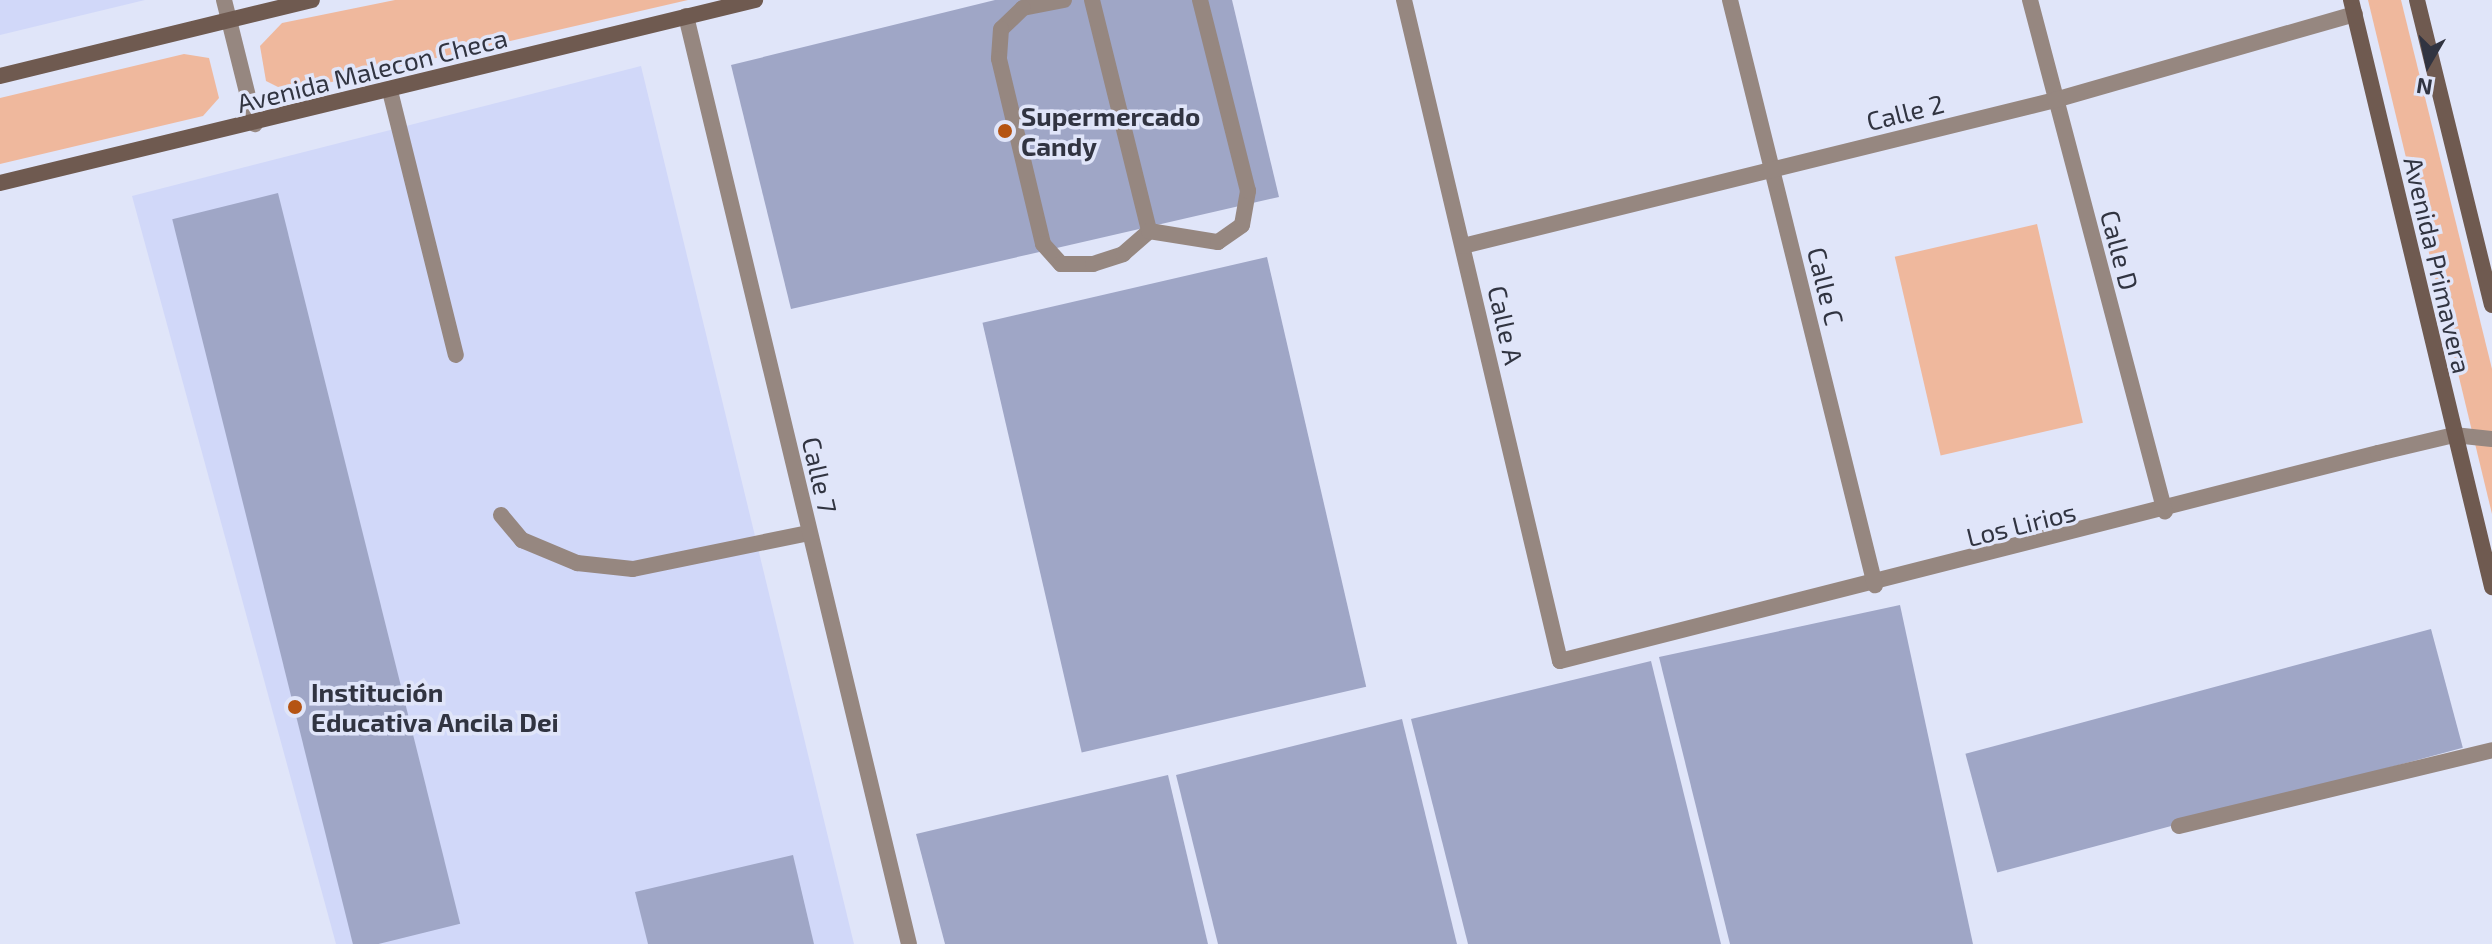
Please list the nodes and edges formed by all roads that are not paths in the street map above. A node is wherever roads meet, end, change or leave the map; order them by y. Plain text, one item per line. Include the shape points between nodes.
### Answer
1 (224, 0) edge
2 (312, 0) edge
3 (755, 0) edge
4 (1064, 0) edge
5 (1092, 0) edge
6 (1200, 0) edge
7 (1404, 0) edge
8 (1730, 0) edge
9 (2030, 0) edge
10 (2417, 0) edge
11 (2353, 7) edge
12 (686, 16) junction
13 (229, 20) junction
14 (0, 76) edge
15 (390, 91) junction
16 (2055, 100) junction
17 (255, 124) junction
18 (1773, 168) junction
19 (0, 183) edge
20 (1149, 231) junction
21 (1463, 246) junction
22 (2492, 305) edge
23 (456, 355) dead end
24 (2454, 435) junction
25 (2492, 439) edge
26 (2165, 512) junction
27 (501, 515) dead end
28 (809, 533) junction
29 (1875, 585) junction
30 (2492, 587) edge
31 (1560, 661) joint
32 (2492, 750) edge
33 (2179, 826) dead end
34 (909, 944) edge

1 - 13 street
2 - 13 main road
3 - 12 main road, Avenida Malecon Checa
4 - 20 street via 1023,8 1001,29 999,59 1043,244 1061,264 1093,264 1123,254
5 - 20 street
6 - 20 street via 1248,191 1242,225 1218,242
7 - 21 street, Calle A
8 - 18 street, Calle C
9 - 16 street, Calle D
10 - 22 main road, Avenida Primavera
11 - 16 street, Calle 2
11 - 24 main road, Avenida Primavera
12 - 15 main road, Avenida Malecon Checa
12 - 28 street, Calle 7
13 - 14 main road
13 - 17 street
15 - 17 main road, Avenida Malecon Checa
15 - 23 street
16 - 18 street, Calle 2
16 - 26 street, Calle D
17 - 19 main road, Avenida Malecon Checa
18 - 21 street, Calle 2
18 - 29 street, Calle C
21 - 31 street, Calle A
24 - 25 street, Los Lirios
24 - 26 street, Los Lirios
24 - 30 main road, Avenida Primavera
26 - 29 street, Los Lirios
27 - 28 street via 522,540 577,563 633,569
28 - 34 street, Calle 7
29 - 31 street, Los Lirios
32 - 33 street

